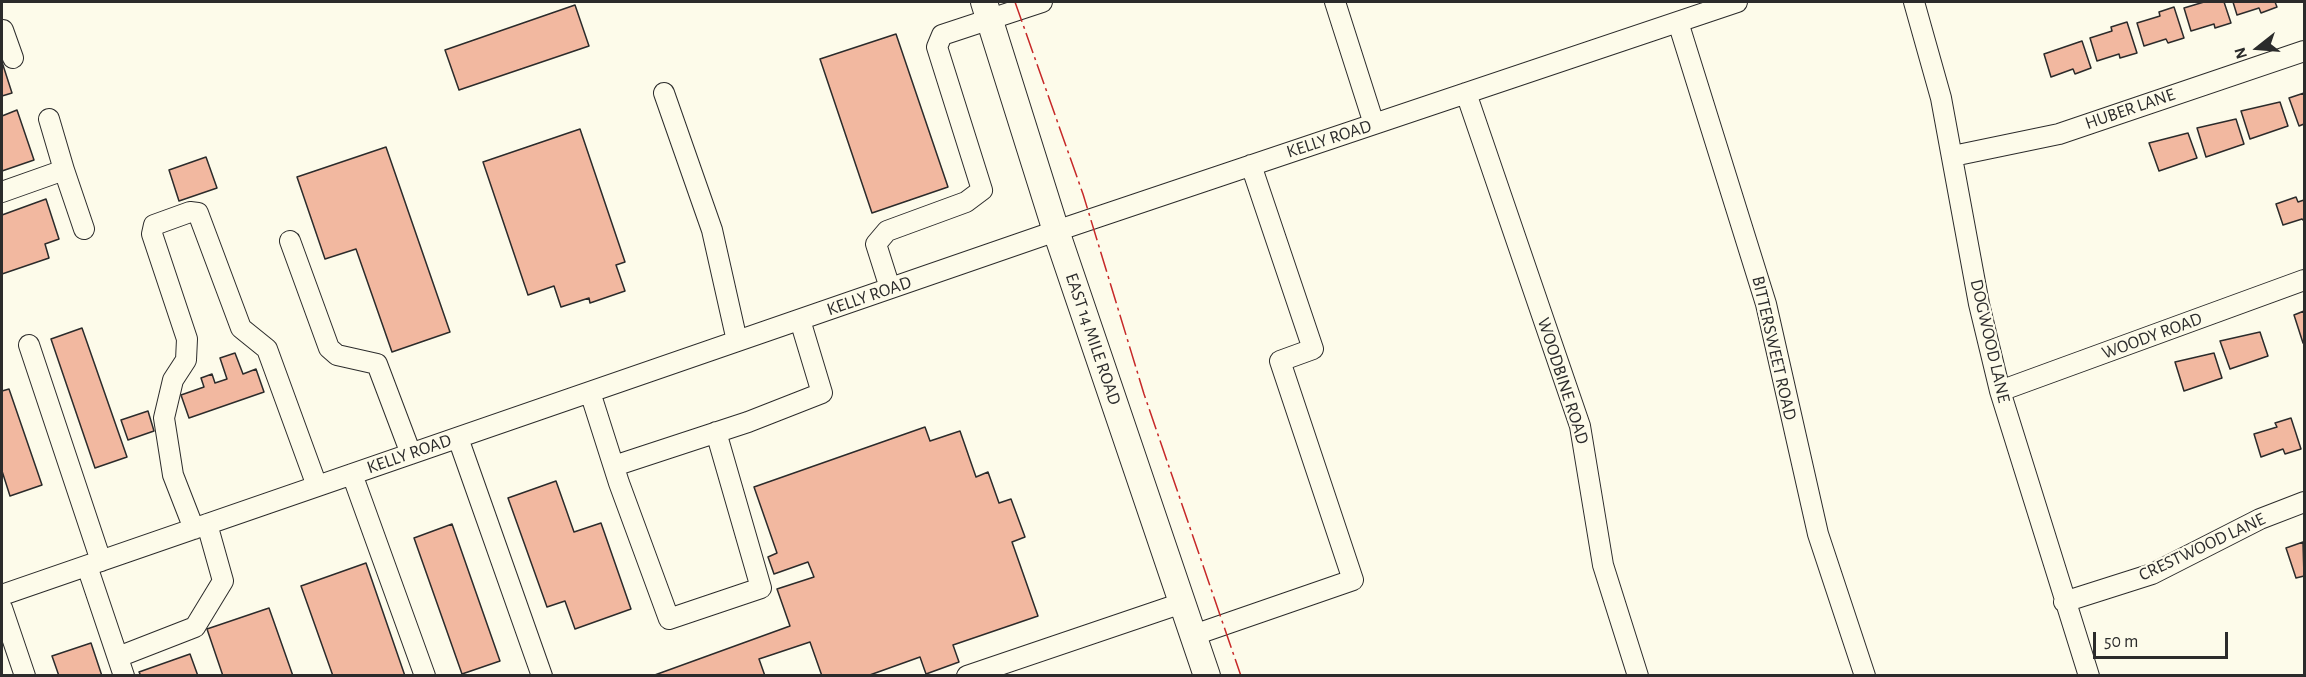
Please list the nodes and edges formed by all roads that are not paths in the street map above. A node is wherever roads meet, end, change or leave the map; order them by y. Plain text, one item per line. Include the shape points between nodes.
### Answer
1 (1042, 2) edge
2 (1335, 2) edge
3 (1737, 2) edge
4 (1914, 2) edge
5 (987, 10) edge
6 (1678, 22) junction
7 (2, 31) edge
8 (2304, 51) edge
9 (13, 58) dead end
10 (664, 93) dead end
11 (1466, 93) junction
12 (48, 119) dead end
13 (1374, 124) junction
14 (1953, 156) junction
15 (1251, 165) junction
16 (64, 170) junction
17 (2, 192) edge
18 (84, 229) dead end
19 (1056, 231) junction
20 (290, 241) dead end
21 (2304, 280) edge
22 (890, 288) junction
23 (800, 320) junction
24 (737, 341) junction
25 (29, 345) dead end
26 (2000, 391) junction
27 (590, 392) junction
28 (716, 432) junction
29 (458, 438) junction
30 (411, 454) junction
31 (614, 466) junction
32 (352, 474) junction
33 (316, 486) junction
34 (2304, 502) edge
35 (200, 527) junction
36 (94, 563) junction
37 (2, 595) edge
38 (2064, 602) junction
39 (1182, 603) junction
40 (2, 608) edge
41 (1194, 635) junction
42 (121, 666) edge
43 (25, 675) edge
44 (425, 675) edge
45 (542, 675) edge
46 (967, 675) edge
47 (1207, 675) edge
48 (1638, 675) edge
49 (1865, 675) edge
50 (2089, 675) edge

1 - 5 street
2 - 13 street
3 - 6 street, KELLY ROAD
4 - 14 street, DOGWOOD LANE via 1929,47
5 - 19 main road, EAST 14 MILE ROAD
5 - 22 street via 942,35 937,47 982,190 966,202 887,231 876,244
6 - 11 street, KELLY ROAD
6 - 49 street, BITTERSWEET ROAD via 1766,304 1818,534
7 - 9 street
8 - 14 street, HUBER LANE via 2059,134
10 - 24 street via 712,230
11 - 13 street, KELLY ROAD
11 - 48 street, WOODBINE ROAD via 1580,426 1604,564
12 - 16 street
13 - 15 street, KELLY ROAD
14 - 26 street, DOGWOOD LANE via 1979,304
15 - 19 street, KELLY ROAD
15 - 41 street via 1313,349 1280,361 1353,580
16 - 17 street
16 - 18 street
19 - 22 street, KELLY ROAD
19 - 39 main road, EAST 14 MILE ROAD
20 - 30 street via 329,348 337,355 377,364
21 - 26 street, WOODY ROAD
22 - 23 street, KELLY ROAD
23 - 24 street, KELLY ROAD
23 - 28 street via 822,393
24 - 27 street, KELLY ROAD
25 - 36 street
26 - 38 street, DOGWOOD LANE
27 - 29 street, KELLY ROAD
27 - 31 street
28 - 31 street
28 - 31 street via 761,588 669,619
29 - 30 street, KELLY ROAD
29 - 45 street
30 - 32 street, KELLY ROAD
32 - 33 street, KELLY ROAD
32 - 44 street
33 - 35 street, KELLY ROAD
33 - 35 street via 267,349 241,328 198,213 190,212 154,225 152,234 187,339 186,360 173,380 164,418 173,475
34 - 38 street, CRESTWOOD LANE via 2260,519 2152,574
35 - 36 street, KELLY ROAD
35 - 42 street via 223,580 195,627
36 - 37 street, KELLY ROAD
36 - 42 street
38 - 50 street, DOGWOOD LANE
39 - 41 main road, EAST 14 MILE ROAD
39 - 46 street
40 - 43 street
41 - 47 main road, EAST 14 MILE ROAD

